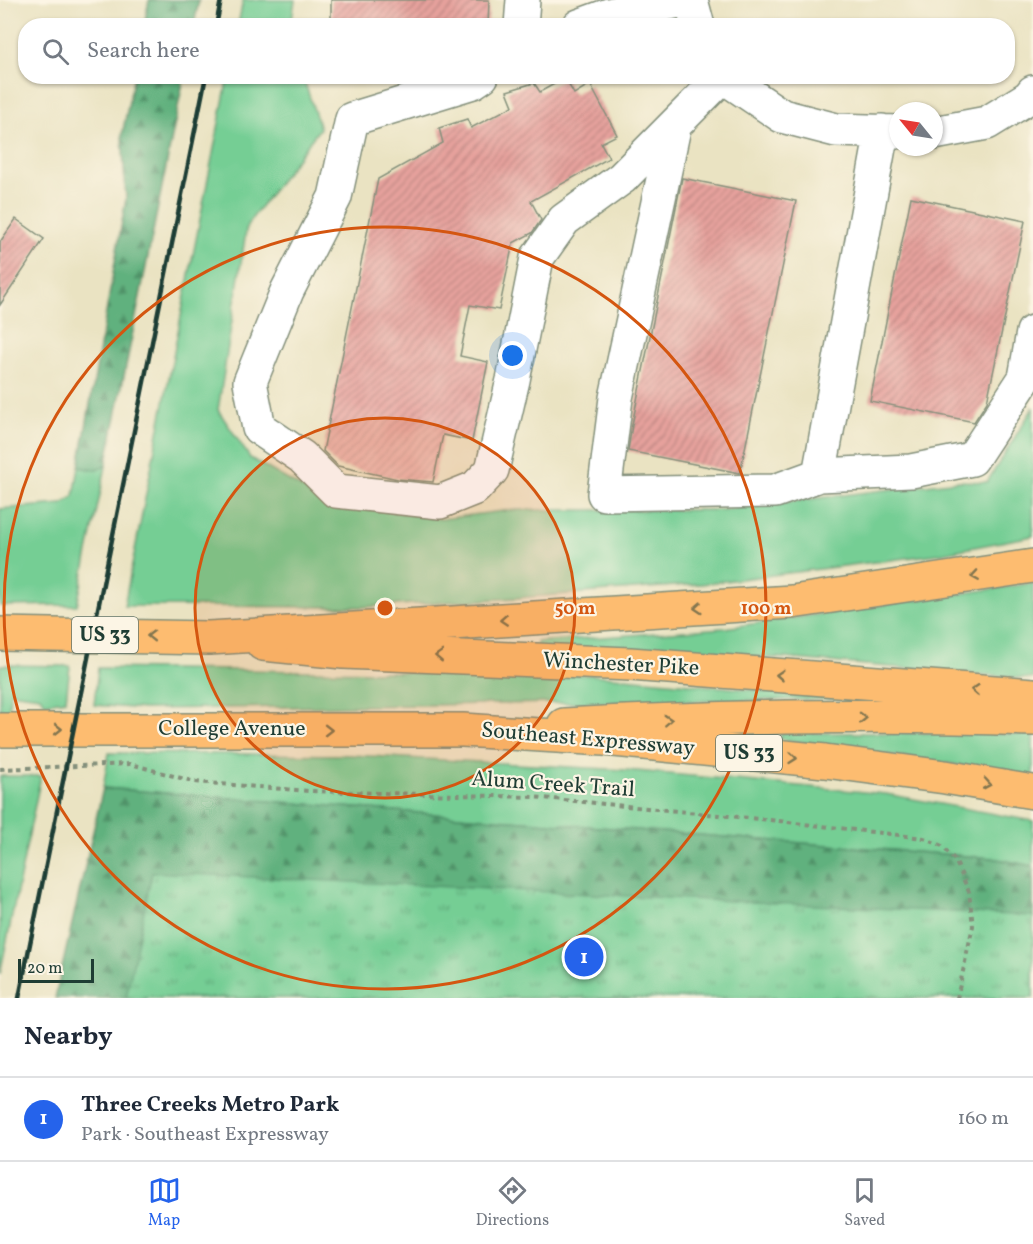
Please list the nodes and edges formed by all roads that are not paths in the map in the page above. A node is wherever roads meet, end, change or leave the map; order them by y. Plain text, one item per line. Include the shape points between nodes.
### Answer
1 (523, 0) edge
2 (684, 0) edge
3 (691, 0) edge
4 (522, 18) edge
5 (601, 18) edge
6 (696, 18) edge
7 (466, 84) edge
8 (715, 84) edge
9 (735, 84) edge
10 (1033, 92) edge
11 (674, 128) junction
12 (889, 131) edge
13 (943, 131) edge
14 (889, 136) edge
15 (1033, 332) edge
16 (819, 476) junction
17 (1033, 566) edge
18 (0, 634) edge
19 (209, 638) junction
20 (1033, 695) edge
21 (1033, 719) edge
22 (0, 730) edge
23 (463, 730) junction
24 (1033, 792) edge

1 - 4 lane
2 - 5 lane
3 - 6 lane
7 - 11 lane via 352,119 335,198 287,291 250,382 259,428 302,458 336,491 440,502 475,488 492,470 537,258 564,220 622,178
8 - 11 lane
9 - 12 lane via 782,116 836,130
10 - 13 lane via 987,123
11 - 16 lane via 616,398 604,494 775,491
14 - 16 lane
15 - 16 lane via 1025,378 972,459 911,471
17 -> 19 main road, US 33 via 792,602
19 -> 18 main road, US 33
20 -> 19 main road, Winchester Pike via 630,664 343,652
23 -> 21 main road via 679,719
22 -> 23 main road, College Avenue / US 33
23 -> 24 main road, Southeast Expressway / US 33 via 604,739 825,761

